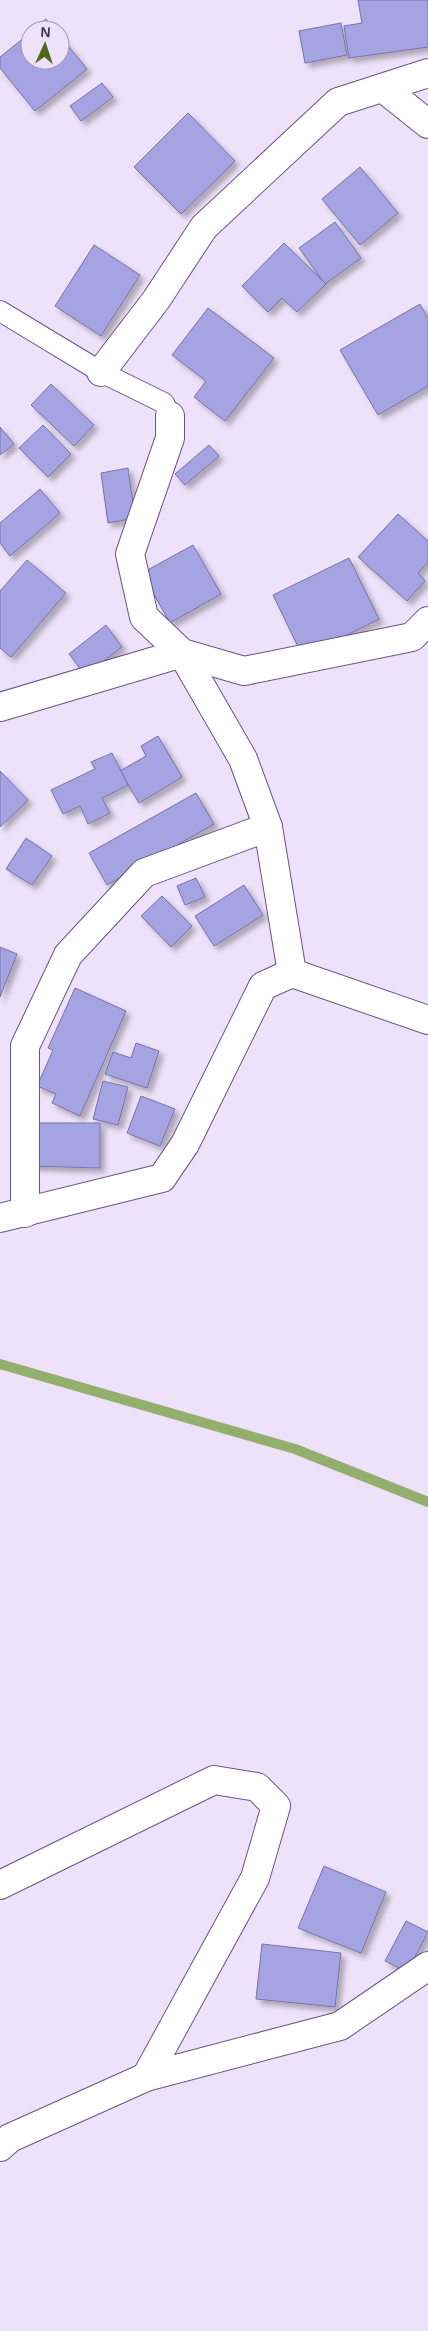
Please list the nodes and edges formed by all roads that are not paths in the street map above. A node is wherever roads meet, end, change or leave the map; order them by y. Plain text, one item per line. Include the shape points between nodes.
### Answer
1 (428, 73) edge
2 (383, 88) junction
3 (428, 124) edge
4 (0, 311) edge
5 (101, 372) junction
6 (170, 416) joint
7 (428, 621) edge
8 (182, 653) junction
9 (0, 707) edge
10 (268, 827) junction
11 (292, 973) junction
12 (428, 1020) edge
13 (13, 1215) edge
14 (0, 1885) edge
15 (428, 1966) edge
16 (146, 2078) junction
17 (0, 2147) edge

1 - 2 street
2 - 3 street
2 - 5 street via 338,102 204,227 156,300
4 - 5 lane
5 - 6 lane via 164,403
6 - 8 street via 170,438 130,554 144,617
7 - 8 street via 412,638 244,671
8 - 9 street
8 - 10 street via 243,759
10 - 11 street
10 - 13 street via 144,873 68,955 25,1046
11 - 12 street
11 - 13 street via 263,986 185,1144 162,1178
14 - 16 street via 214,1780 257,1787 276,1806 255,1878
15 - 16 street via 340,2026
16 - 17 street via 10,2138

